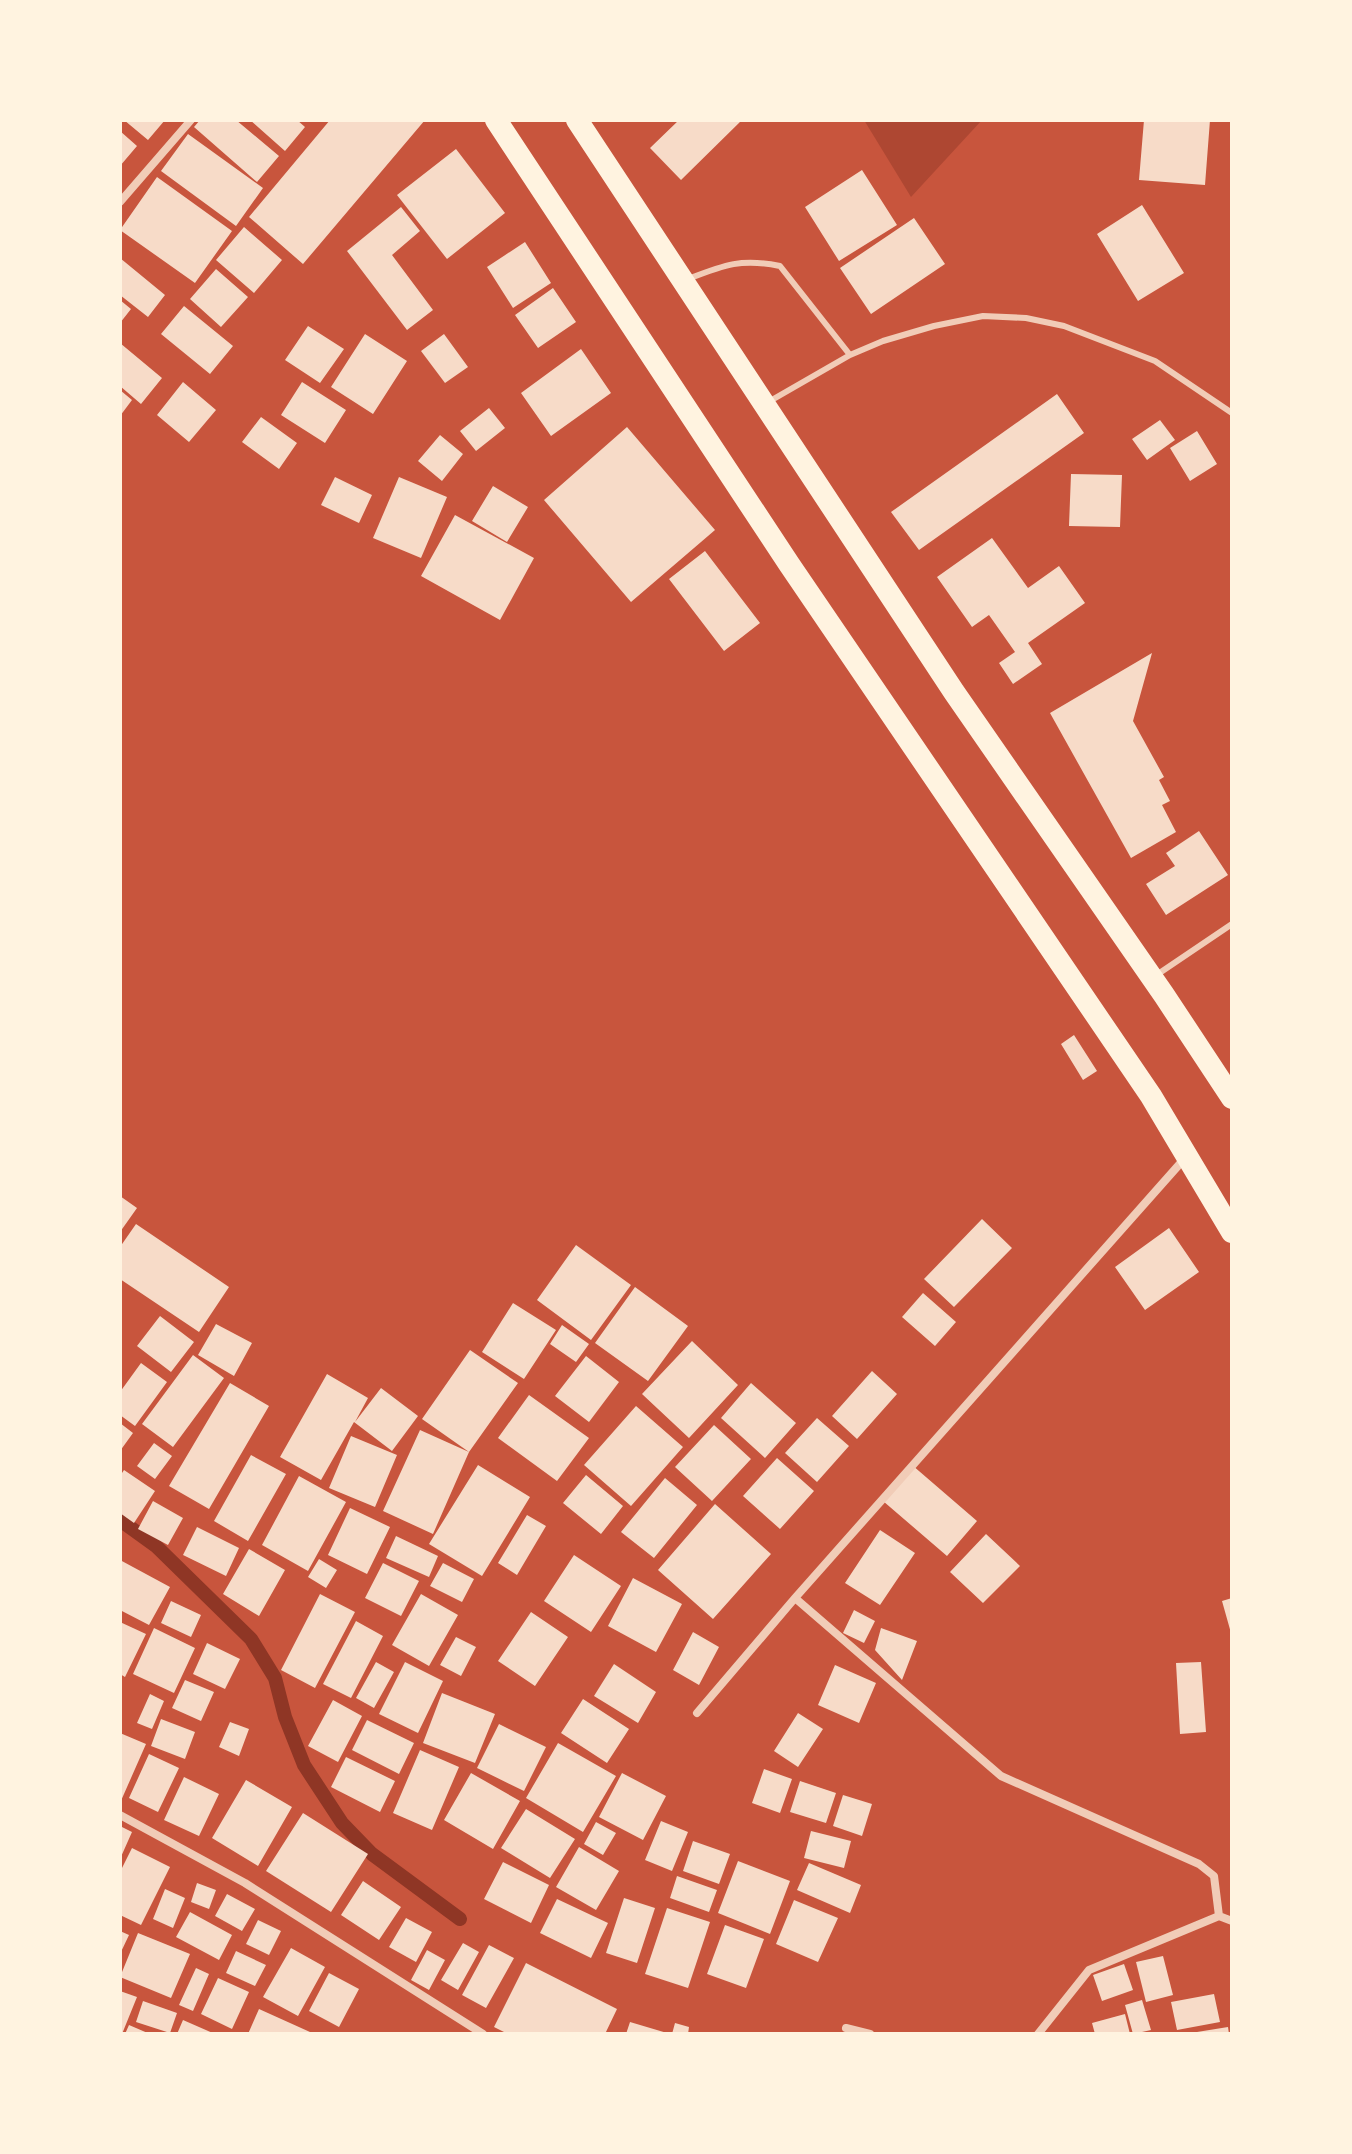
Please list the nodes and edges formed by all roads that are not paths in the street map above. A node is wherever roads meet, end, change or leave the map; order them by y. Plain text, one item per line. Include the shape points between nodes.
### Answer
1 (191, 120) edge
2 (496, 120) edge
3 (577, 120) edge
4 (120, 202) edge
5 (683, 281) junction
6 (850, 355) junction
7 (764, 405) junction
8 (1232, 413) edge
9 (1232, 924) edge
10 (1152, 978) junction
11 (1232, 1098) edge
12 (1187, 1156) junction
13 (1232, 1232) edge
14 (795, 1598) junction
15 (697, 1713) dead end
16 (120, 1815) edge
17 (1219, 1916) junction
18 (1232, 1921) edge
19 (846, 2028) dead end
20 (483, 2034) edge
21 (870, 2034) edge
22 (1038, 2034) edge

1 - 4 street
2 - 12 highway
3 - 5 highway
5 - 6 lane via 752,261 780,266
5 - 7 highway
6 - 7 lane
6 - 8 lane via 934,326 983,316 1026,318 1064,326 1155,361
7 - 10 highway
9 - 10 lane
10 - 11 highway
12 - 13 highway
12 - 14 street
14 - 15 street
14 - 17 street via 1001,1776 1199,1864 1214,1876
16 - 20 street via 245,1883
17 - 18 street
17 - 22 street via 1089,1970
19 - 21 street

